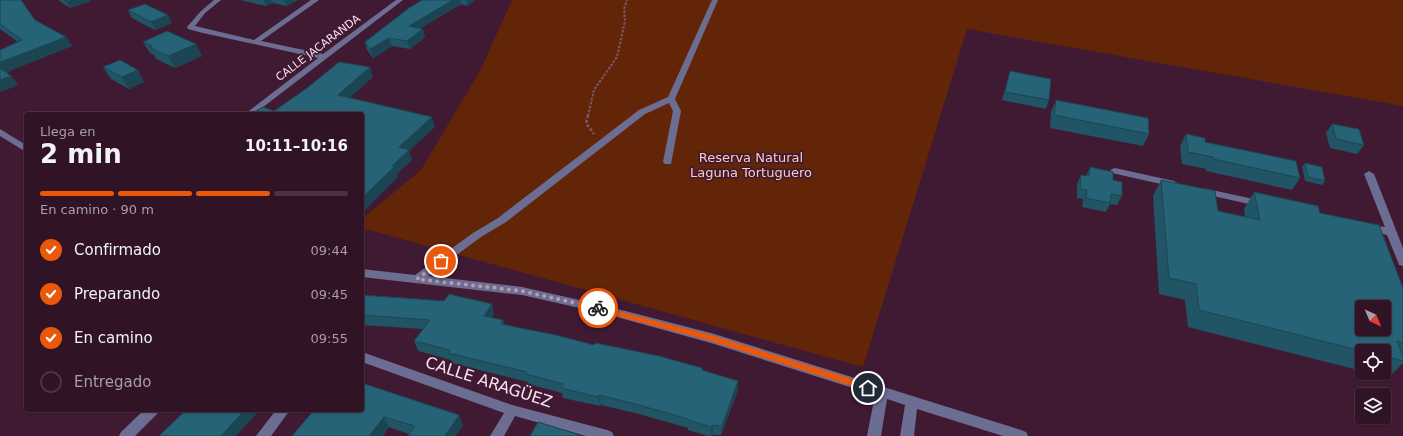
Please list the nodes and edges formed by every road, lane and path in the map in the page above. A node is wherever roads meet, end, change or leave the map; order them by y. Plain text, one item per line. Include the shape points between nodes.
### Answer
1 (218, 0) edge
2 (316, 0) edge
3 (400, 0) edge
4 (627, 0) edge
5 (715, 0) edge
6 (255, 42) junction
7 (324, 57) junction
8 (671, 98) junction
9 (252, 112) edge
10 (0, 132) edge
11 (605, 141) junction
12 (24, 148) edge
13 (668, 162) dead end
14 (1115, 172) edge
15 (1369, 174) dead end
16 (1268, 205) edge
17 (1360, 226) edge
18 (1390, 232) junction
19 (1403, 262) edge
20 (364, 273) edge
21 (417, 279) junction
22 (364, 358) edge
23 (882, 392) junction
24 (912, 402) junction
25 (512, 410) junction
26 (150, 412) edge
27 (282, 412) edge
28 (126, 436) edge
29 (263, 436) edge
30 (497, 436) edge
31 (607, 436) edge
32 (874, 436) edge
33 (907, 436) edge
34 (1021, 436) edge

1 - 6 street via 203,12 191,27
2 - 6 street
3 - 7 street, CALLE JACARANDA
4 - 11 path via 617,57 594,90 586,123 593,134
5 - 8 street
6 - 7 street
7 - 9 street, CALLE JACARANDA
8 - 11 street via 642,112
8 - 13 street via 677,111
10 - 12 street
11 - 21 street via 502,220
14 - 16 street
15 - 18 street
17 - 18 street
18 - 19 street
20 - 21 street
21 - 23 street via 522,291 606,310 711,338
22 - 25 street, CALLE ARAGÜEZ
23 - 24 street
23 - 32 street
24 - 33 street
24 - 34 street
25 - 30 street
25 - 31 street, CALLE ARAGÜEZ
26 - 28 street
27 - 29 street

